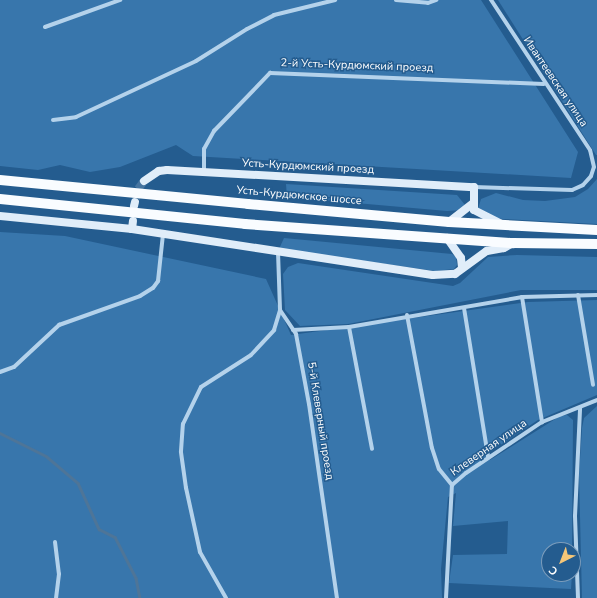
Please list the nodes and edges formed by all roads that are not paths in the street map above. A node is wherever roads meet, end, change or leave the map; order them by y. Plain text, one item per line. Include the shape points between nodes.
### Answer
1 (120, 0) edge
2 (335, 0) edge
3 (396, 0) edge
4 (436, 0) edge
5 (491, 0) edge
6 (45, 27) dead end
7 (544, 84) junction
8 (53, 120) dead end
9 (204, 172) junction
10 (0, 180) edge
11 (144, 181) tunnel mouth
12 (474, 187) junction
13 (0, 199) edge
14 (473, 203) junction
15 (0, 216) edge
16 (450, 222) junction
17 (501, 224) junction
18 (597, 230) edge
19 (163, 234) junction
20 (447, 238) junction
21 (513, 244) junction
22 (597, 244) edge
23 (278, 252) junction
24 (462, 268) junction
25 (597, 295) edge
26 (578, 296) junction
27 (522, 297) junction
28 (464, 308) junction
29 (280, 310) junction
30 (406, 315) junction
31 (349, 327) junction
32 (293, 330) junction
33 (0, 372) edge
34 (593, 385) dead end
35 (597, 400) edge
36 (580, 408) junction
37 (542, 422) junction
38 (372, 449) dead end
39 (488, 457) junction
40 (452, 485) junction
41 (55, 542) dead end
42 (56, 598) edge
43 (226, 598) edge
44 (337, 598) edge
45 (446, 598) edge
46 (578, 598) edge

1 - 6 street
2 - 8 street via 274,15 190,64 76,117
3 - 4 street via 428,4
5 - 7 street, Ивантеевская улица
7 - 9 street, 2-й Усть-Курдюмский проезд via 279,71 270,73 214,132 204,149
7 - 12 street, Ивантеевская улица via 590,150 594,167 591,176 583,185 572,190
9 - 11 street, Усть-Курдюмский проезд via 159,171
9 - 12 street, Усть-Курдюмский проезд
10 - 16 main road, Усть-Курдюмское шоссе, bridge
12 - 14 street
13 - 20 main road, bridge via 245,224
14 - 16 street
14 - 17 street via 474,210
15 - 19 street via 132,225
16 - 17 main road, Усть-Курдюмское шоссе
17 - 18 main road, Усть-Курдюмское шоссе
19 - 23 street
19 - 33 street via 158,281 152,288 140,296 58,325 14,367
20 - 21 main road
20 - 24 street via 461,258
21 - 22 main road
21 - 24 street via 487,251
23 - 24 street via 433,275 455,274
23 - 29 street
25 - 26 street
26 - 27 street
26 - 34 street
27 - 28 street
27 - 37 street
28 - 30 street
28 - 39 street
29 - 32 street, 5-й Клеверный проезд
29 - 43 street via 274,330 251,355 201,387 183,424 181,451 200,552
30 - 31 street
30 - 40 street via 432,448 439,469
31 - 32 street
31 - 38 street
32 - 44 street, 5-й Клеверный проезд via 296,334 309,404
35 - 36 street, Клеверная улица
36 - 37 street, Клеверная улица
36 - 46 street via 575,516
37 - 39 street, Клеверная улица
39 - 40 street, Клеверная улица
40 - 45 street, Клеверная улица
41 - 42 street via 60,574

